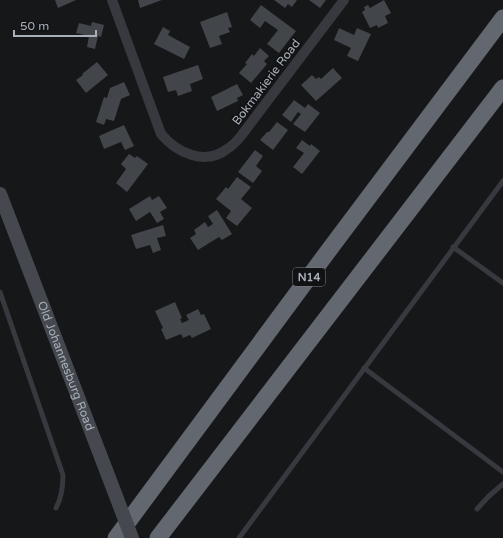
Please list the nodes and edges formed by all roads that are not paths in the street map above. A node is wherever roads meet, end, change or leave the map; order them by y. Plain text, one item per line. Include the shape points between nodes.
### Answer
1 (112, 0) edge
2 (344, 0) edge
3 (503, 18) edge
4 (503, 88) edge
5 (503, 181) edge
6 (0, 194) edge
7 (453, 247) junction
8 (503, 283) edge
9 (0, 292) edge
10 (364, 368) junction
11 (167, 468) junction
12 (503, 472) edge
13 (503, 484) edge
14 (191, 494) junction
15 (56, 508) dead end
16 (477, 509) dead end
17 (110, 538) edge
18 (116, 538) edge
19 (132, 538) edge
20 (158, 538) edge
21 (162, 538) edge
22 (238, 538) edge

1 - 2 street, Bokmakierie Road via 161,134 175,147 194,156 210,157 226,150 241,136
3 - 11 highway, N14
4 - 14 highway
5 - 7 lane
6 - 19 main road, Old Johannesburg Road, bridge
7 - 8 lane
7 - 10 lane
9 - 15 lane via 63,474 63,486
10 - 12 lane
10 - 22 lane
11 - 17 highway
11 - 18 highway, N14
13 - 16 lane
14 - 20 highway
14 - 21 highway

